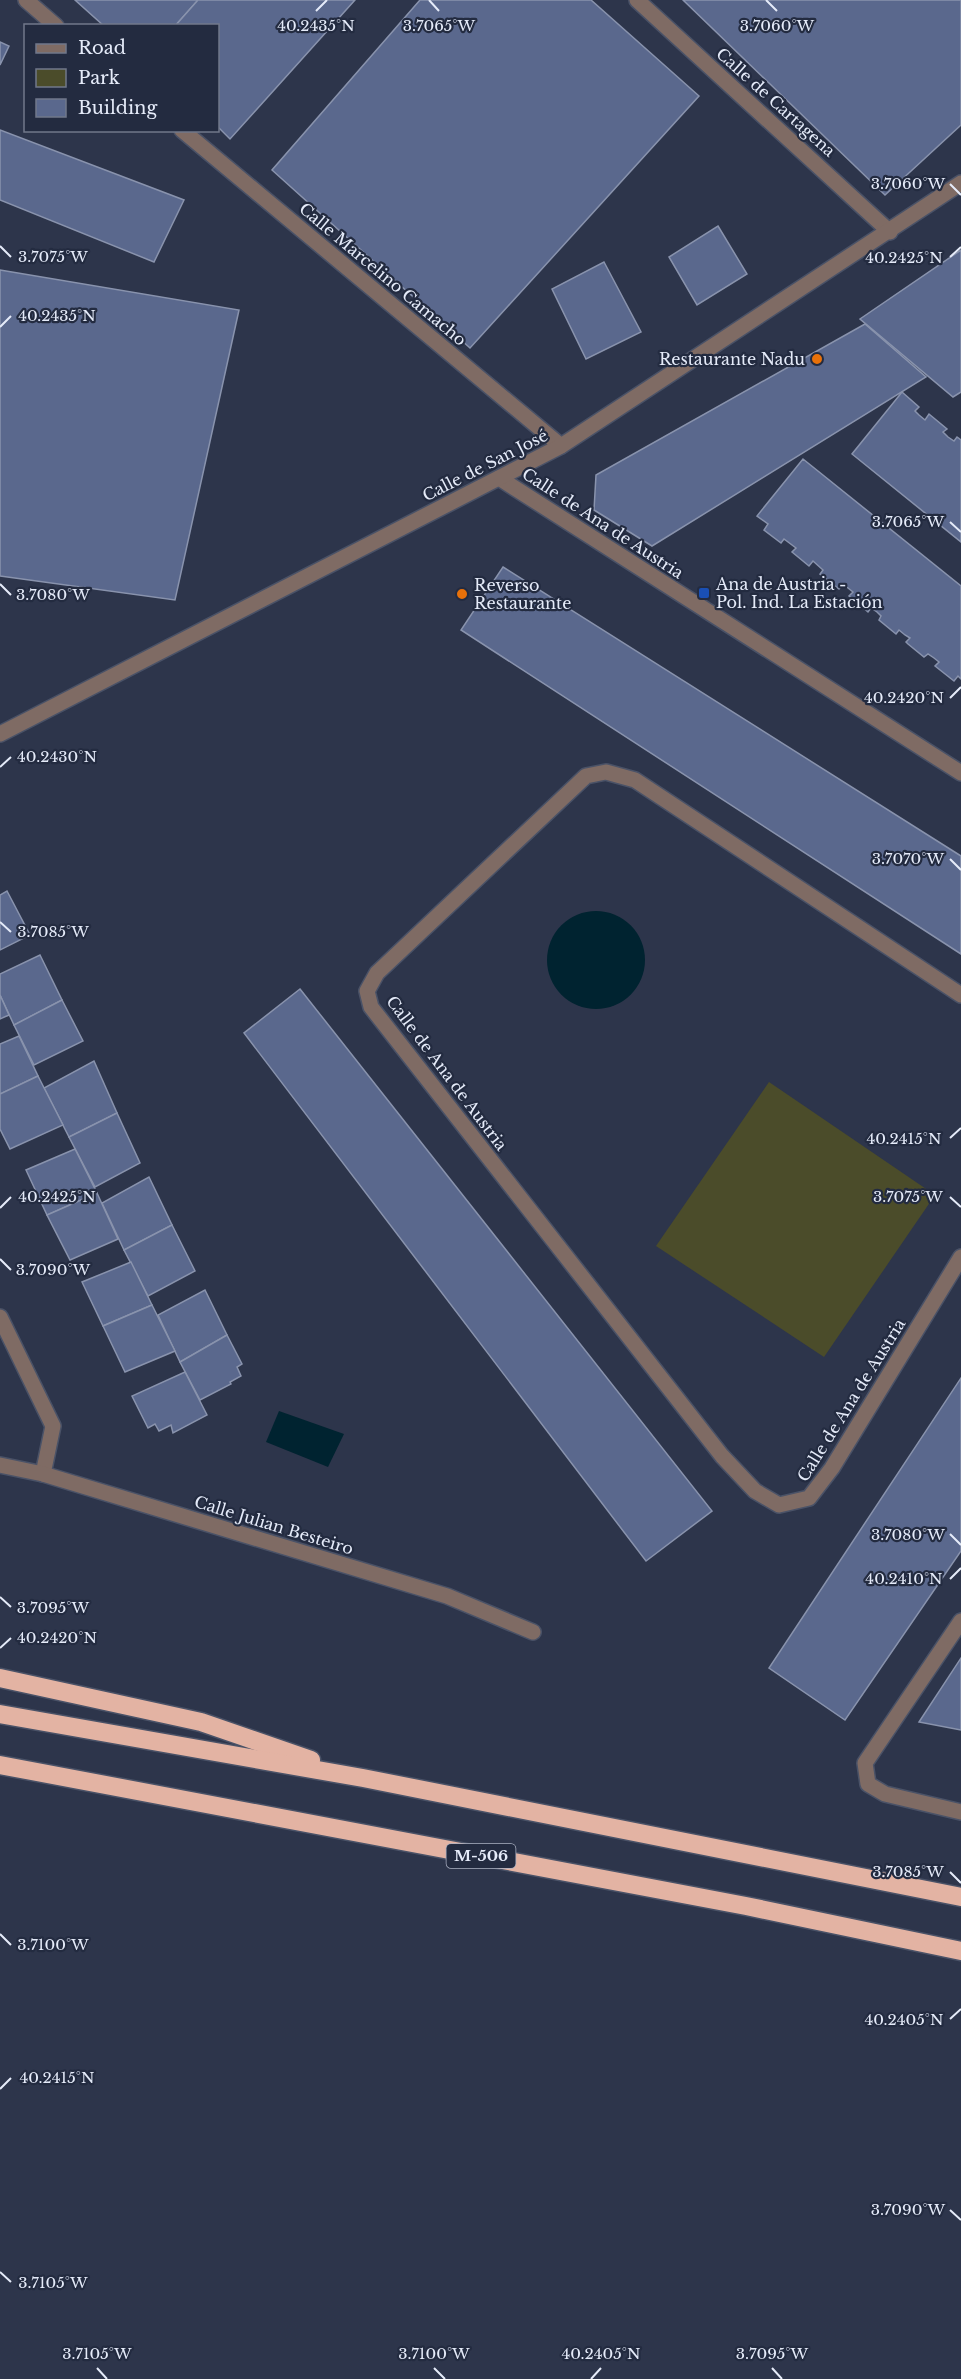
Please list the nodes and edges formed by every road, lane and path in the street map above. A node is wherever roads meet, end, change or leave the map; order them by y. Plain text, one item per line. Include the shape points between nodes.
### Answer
1 (26, 0) edge
2 (637, 0) edge
3 (54, 24) edge
4 (184, 132) edge
5 (961, 183) edge
6 (890, 232) junction
7 (561, 446) junction
8 (499, 478) junction
9 (0, 734) edge
10 (961, 773) edge
11 (961, 995) edge
12 (961, 1257) edge
13 (0, 1317) edge
14 (0, 1466) edge
15 (43, 1474) junction
16 (961, 1621) edge
17 (533, 1632) dead end
18 (0, 1678) edge
19 (0, 1714) edge
20 (0, 1765) edge
21 (363, 1778) junction
22 (961, 1812) edge
23 (961, 1897) edge
24 (961, 1951) edge

1 - 3 street
2 - 6 street, Calle de Cartagena
4 - 7 street, Calle Marcelino Camacho
5 - 6 street, Calle de San José
6 - 7 street, Calle de San José
7 - 8 street, Calle de San José
8 - 9 street, Calle de San José
8 - 10 street, Calle de Ana de Austria
11 - 12 street, Calle de Ana de Austria via 635,780 606,772 586,776 377,973 367,992 371,1007 722,1456 755,1491 779,1505 809,1498 832,1468
13 - 15 street via 53,1426
14 - 15 street, Calle Julian Besteiro
15 - 17 street, Calle Julian Besteiro via 447,1596
16 - 22 street via 865,1763 868,1784 885,1794
18 - 21 highway via 201,1722
19 - 21 highway
20 - 24 highway, M-506 via 746,1906
21 - 23 highway

